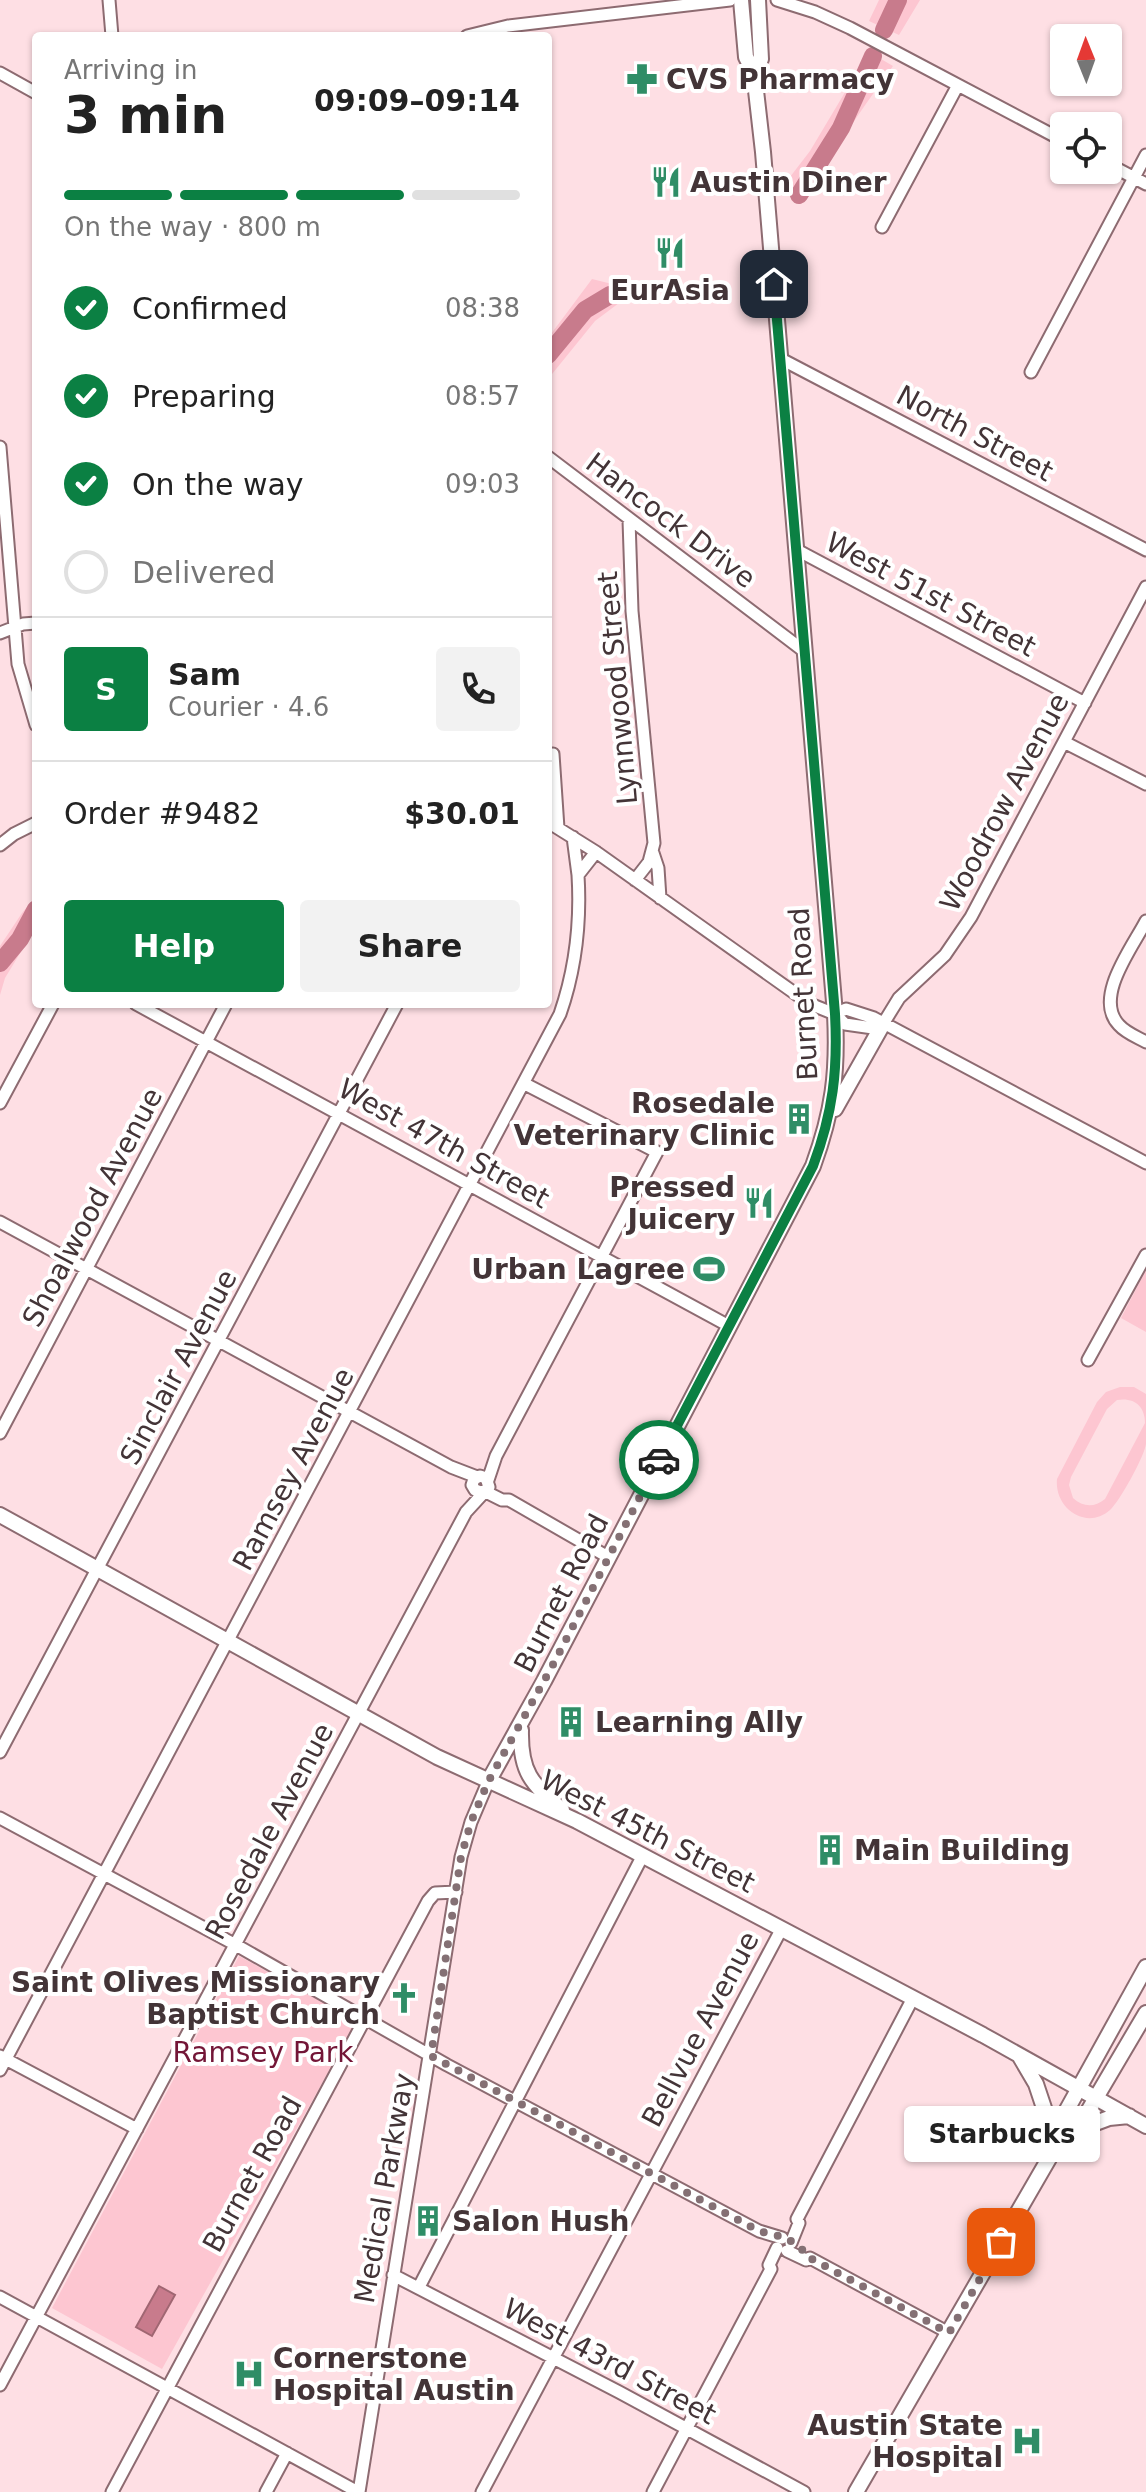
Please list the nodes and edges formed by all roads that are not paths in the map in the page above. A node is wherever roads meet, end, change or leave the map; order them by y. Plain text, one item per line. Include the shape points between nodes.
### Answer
1 (109, 0) edge
2 (730, 0) edge
3 (741, 0) edge
4 (758, 0) edge
5 (777, 0) edge
6 (112, 32) edge
7 (487, 32) edge
8 (0, 73) edge
9 (754, 73) junction
10 (958, 85) junction
11 (32, 91) edge
12 (1050, 134) edge
13 (1146, 155) edge
14 (1122, 172) edge
15 (1134, 178) junction
16 (1146, 184) edge
17 (882, 227) dead end
18 (781, 359) junction
19 (1031, 372) dead end
20 (0, 447) edge
21 (552, 460) edge
22 (629, 520) junction
23 (797, 550) junction
24 (1146, 550) edge
25 (1146, 587) edge
26 (32, 624) edge
27 (14, 628) junction
28 (0, 633) edge
29 (804, 651) junction
30 (1085, 703) junction
31 (32, 713) edge
32 (1064, 742) junction
33 (553, 754) dead end
34 (1146, 784) edge
35 (32, 825) edge
36 (553, 825) edge
37 (573, 837) junction
38 (0, 845) edge
39 (596, 852) junction
40 (653, 853) junction
41 (578, 875) junction
42 (635, 880) junction
43 (660, 898) junction
44 (1146, 921) edge
45 (51, 1008) edge
46 (144, 1008) edge
47 (224, 1008) edge
48 (395, 1008) edge
49 (835, 1014) junction
50 (883, 1024) junction
51 (207, 1041) junction
52 (1146, 1042) edge
53 (525, 1084) junction
54 (0, 1103) edge
55 (340, 1113) junction
56 (829, 1120) junction
57 (1146, 1163) edge
58 (472, 1184) junction
59 (0, 1222) edge
60 (1146, 1255) edge
61 (600, 1257) junction
62 (88, 1268) junction
63 (729, 1326) junction
64 (220, 1340) junction
65 (1088, 1360) dead end
66 (350, 1412) junction
67 (0, 1433) edge
68 (481, 1484) junction
69 (0, 1515) edge
70 (608, 1557) junction
71 (97, 1568) junction
72 (229, 1641) junction
73 (359, 1713) junction
74 (521, 1726) junction
75 (0, 1752) edge
76 (488, 1782) junction
77 (0, 1818) edge
78 (571, 1818) junction
79 (643, 1855) junction
80 (103, 1873) junction
81 (456, 1892) junction
82 (782, 1928) junction
83 (236, 1945) junction
84 (1146, 1967) edge
85 (913, 1998) junction
86 (1146, 2013) edge
87 (366, 2019) junction
88 (1018, 2054) junction
89 (431, 2056) junction
90 (2, 2062) edge
91 (1079, 2088) junction
92 (1097, 2098) junction
93 (516, 2101) junction
94 (1129, 2116) junction
95 (1146, 2126) edge
96 (137, 2129) junction
97 (1077, 2130) junction
98 (1053, 2135) junction
99 (1051, 2155) junction
100 (650, 2173) junction
101 (784, 2245) junction
102 (393, 2275) junction
103 (419, 2287) junction
104 (0, 2297) edge
105 (37, 2317) junction
106 (949, 2333) junction
107 (554, 2358) junction
108 (0, 2385) edge
109 (168, 2389) junction
110 (687, 2429) junction
111 (287, 2453) junction
112 (112, 2492) edge
113 (266, 2492) edge
114 (358, 2492) edge
115 (482, 2492) edge
116 (653, 2492) edge
117 (804, 2492) edge
118 (856, 2492) edge

1 - 6 street
2 - 7 street
3 - 9 main road, Burnet Road via 746,57
4 - 9 main road, Burnet Road via 761,59
5 - 10 street via 850,28
8 - 11 street
9 - 18 main road, Burnet Road
10 - 12 street
10 - 17 street
13 - 15 street
14 - 15 street
15 - 16 street
15 - 19 street
18 - 23 main road, Burnet Road
18 - 24 street, North Street
20 - 27 street
21 - 22 street, Hancock Drive
22 - 29 street, Hancock Drive
22 - 40 street, Lynnwood Street
23 - 29 main road, Burnet Road
23 - 30 street, West 51st Street
25 - 30 street, Woodrow Avenue
26 - 27 street
27 - 28 street
27 - 31 street
29 - 49 main road, Burnet Road
30 - 32 street, Woodrow Avenue
32 - 34 street
32 - 50 street, Woodrow Avenue via 971,917 945,955 899,998
33 - 36 street
35 - 38 street
36 - 37 street
37 - 39 street
37 - 41 street, Ramsey Avenue
39 - 41 street
39 - 42 street
40 - 42 street
40 - 43 street, Lynnwood Street
41 - 53 street, Ramsey Avenue via 579,928 570,986
42 - 43 street
43 - 49 street via 810,1004
44 - 52 street via 1110,989 1110,1011 1122,1029
45 - 54 street
46 - 51 street, West 47th Street
47 - 51 street, Shoalwood Avenue
48 - 55 street, Sinclair Avenue
49 - 50 street via 846,1009
49 - 56 main road, Burnet Road
50 - 56 main road
50 - 57 street
51 - 55 street, West 47th Street
51 - 62 street, Shoalwood Avenue
53 - 58 street, Ramsey Avenue
53 - 61 street, Rosedale Avenue via 657,1152
55 - 58 street, West 47th Street
55 - 64 street, Sinclair Avenue
56 - 63 main road, Burnet Road via 813,1166
58 - 61 street, West 47th Street
58 - 66 street, Ramsey Avenue
59 - 62 street
60 - 65 street
61 - 63 street, West 47th Street
61 - 68 street, Rosedale Avenue via 496,1456 489,1460
62 - 64 street
62 - 67 street, Shoalwood Avenue
63 - 70 main road, Burnet Road
64 - 66 street
64 - 71 street, Sinclair Avenue
66 - 68 street
66 - 72 street, Ramsey Avenue
68 - 70 street via 505,1493
68 - 73 street, Rosedale Avenue
69 - 71 main road, West 45th Street
70 - 74 main road, Burnet Road
71 - 72 main road, West 45th Street
71 - 75 street, Sinclair Avenue
72 - 73 main road, West 45th Street
72 - 80 street, Ramsey Avenue
73 - 76 main road, West 45th Street
73 - 83 street, Rosedale Avenue
74 - 76 main road, Burnet Road
74 - 78 main road via 520,1749 529,1778
76 - 78 main road, West 45th Street
76 - 81 street, Burnet Road via 466,1839
77 - 80 street
78 - 79 main road, West 45th Street
79 - 82 main road, West 45th Street
79 - 93 street
80 - 83 street
80 - 90 street, Ramsey Avenue
81 - 87 street, Burnet Road via 435,1893 428,1901
81 - 89 street, Medical Parkway
82 - 85 main road, West 45th Street
82 - 100 street, Bellvue Avenue
83 - 87 street
83 - 96 street, Rosedale Avenue
84 - 91 main road
85 - 88 main road, West 45th Street
85 - 101 street
86 - 92 main road
87 - 89 street
87 - 109 street, Burnet Road
88 - 91 main road, West 45th Street
88 - 98 main road via 1036,2084
89 - 93 street
89 - 102 street, Medical Parkway
90 - 96 street
91 - 92 main road, West 45th Street
91 - 98 main road
92 - 94 main road, West 45th Street
92 - 97 main road
93 - 100 street
93 - 103 street
94 - 95 main road, West 45th Street
94 - 97 main road
96 - 105 street, Rosedale Avenue
97 - 99 main road
98 - 99 main road
99 - 106 main road
100 - 101 street
100 - 107 street, Bellvue Avenue
101 - 106 street
101 - 110 street
102 - 103 street, West 43rd Street
102 - 114 street, Medical Parkway
103 - 107 street, West 43rd Street
104 - 105 street
105 - 108 street, Rosedale Avenue
105 - 109 street
106 - 118 main road
107 - 110 street, West 43rd Street
107 - 115 street, Bellvue Avenue
109 - 111 street
109 - 112 street, Burnet Road
110 - 116 street
110 - 117 street, West 43rd Street
111 - 113 street
111 - 114 street

